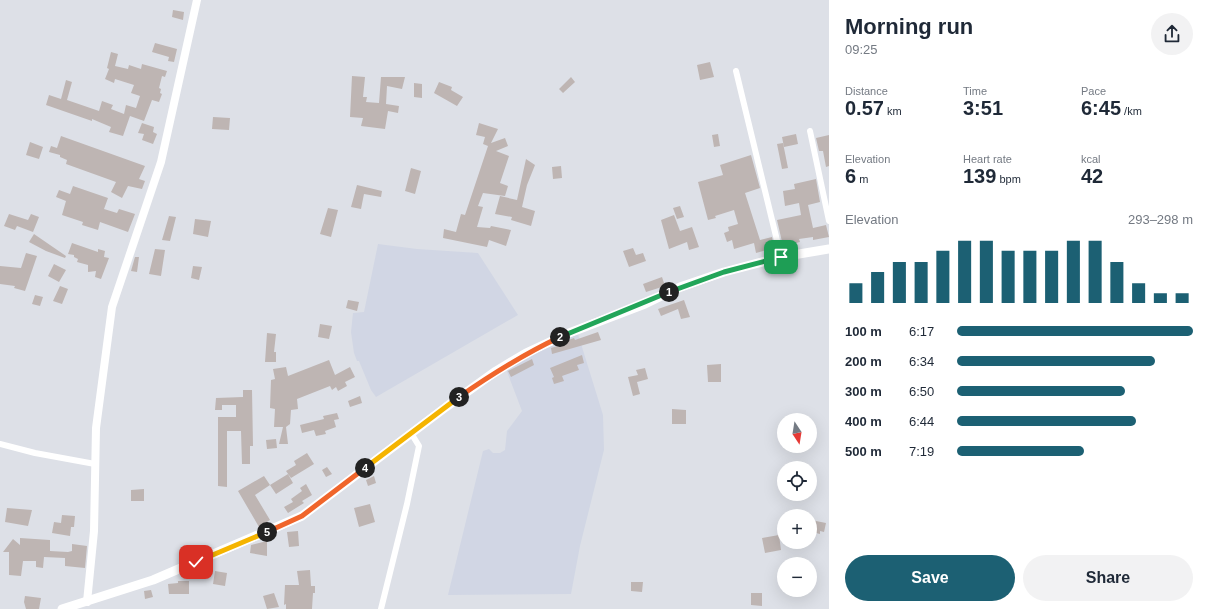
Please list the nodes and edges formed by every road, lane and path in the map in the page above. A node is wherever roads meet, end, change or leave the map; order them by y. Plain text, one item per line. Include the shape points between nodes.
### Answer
1 (197, 0) edge
2 (736, 71) dead end
3 (810, 131) dead end
4 (829, 221) edge
5 (829, 249) edge
6 (781, 257) junction
7 (411, 433) junction
8 (0, 444) edge
9 (95, 464) junction
10 (87, 602) junction
11 (62, 609) edge
12 (381, 609) edge

1 - 9 street via 161,162 112,307 100,386
2 - 6 street
3 - 4 street
5 - 6 main road
6 - 7 main road via 680,287 526,353 496,371
7 - 10 main road via 302,516 153,580
7 - 12 street via 419,446
8 - 9 street via 9,448
9 - 10 street via 94,531
10 - 11 main road

